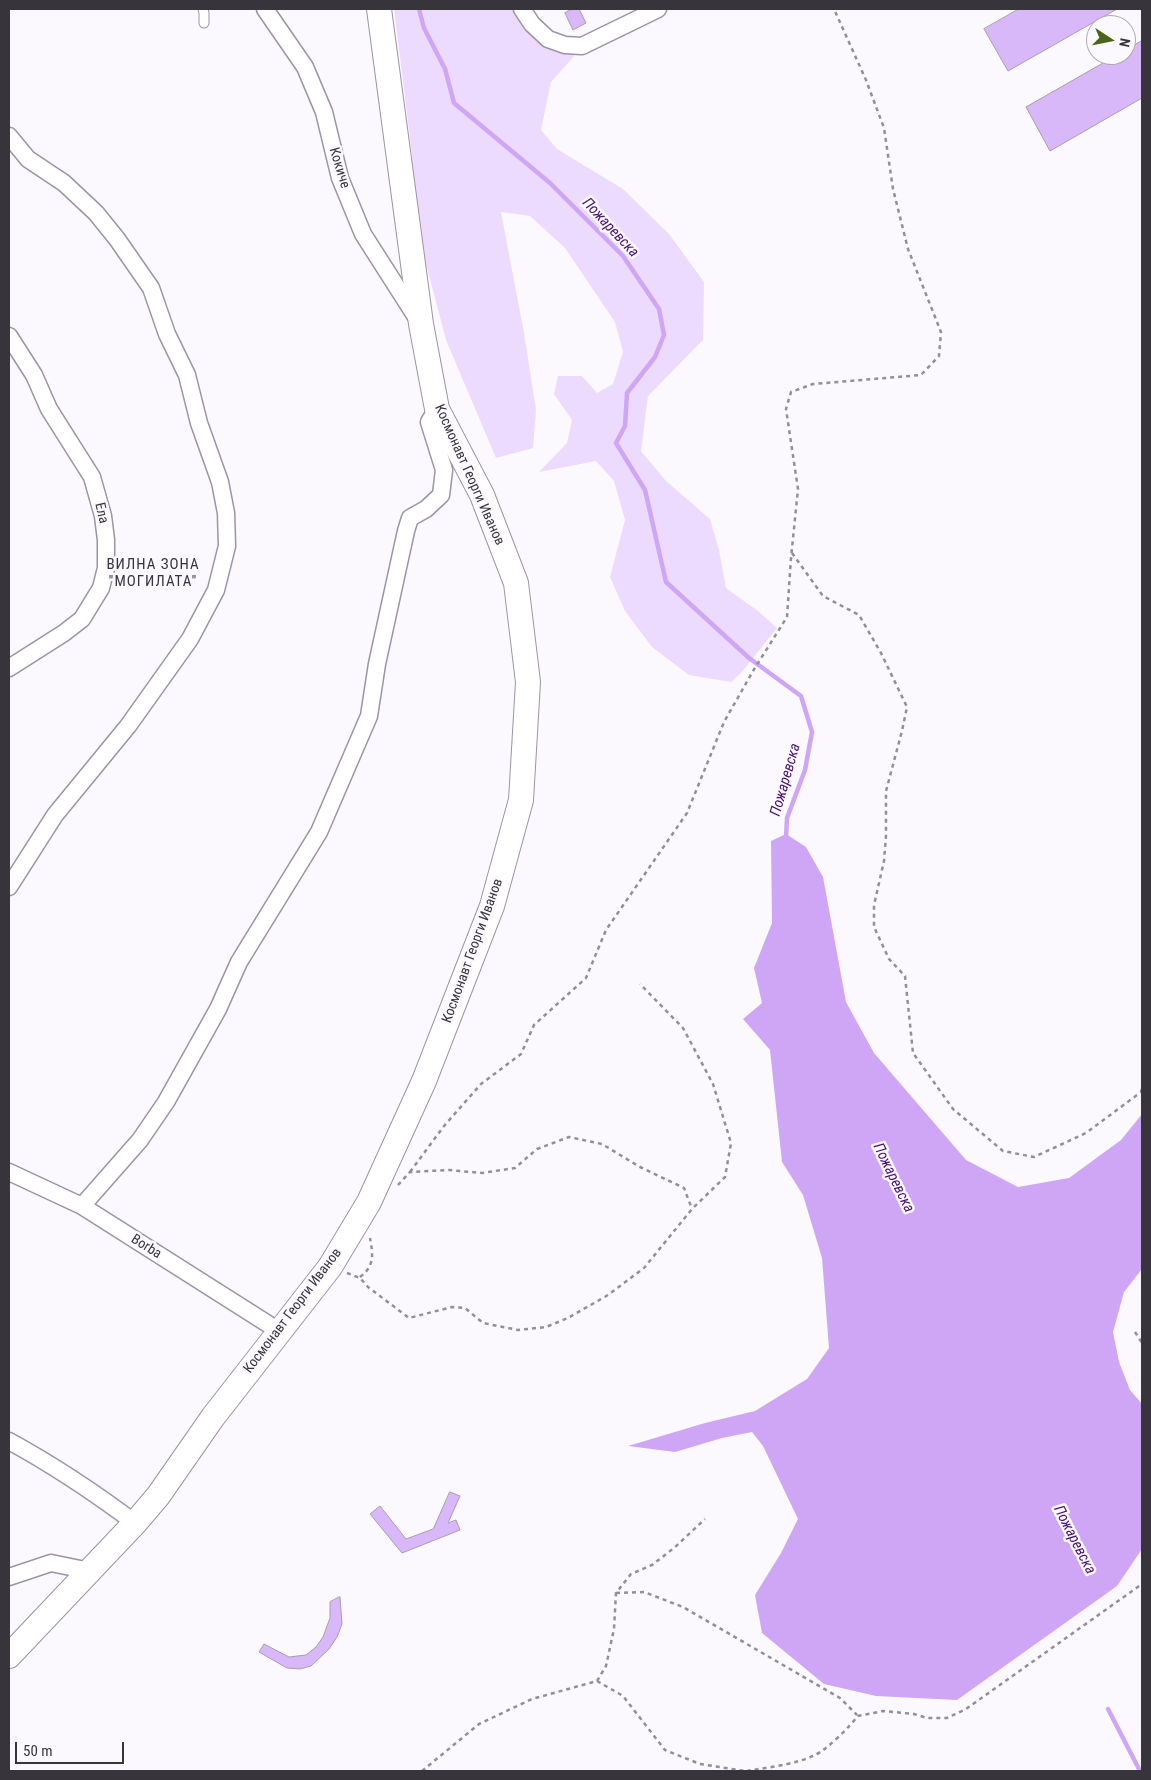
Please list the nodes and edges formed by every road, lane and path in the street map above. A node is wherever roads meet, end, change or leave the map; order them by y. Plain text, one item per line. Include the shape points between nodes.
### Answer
1 (203, 9) edge
2 (265, 9) edge
3 (379, 9) edge
4 (522, 9) edge
5 (658, 9) edge
6 (834, 9) edge
7 (204, 23) dead end
8 (9, 136) edge
9 (421, 324) junction
10 (9, 336) edge
11 (437, 409) junction
12 (792, 553) junction
13 (9, 668) edge
14 (9, 887) edge
15 (640, 984) dead end
16 (1142, 1088) edge
17 (9, 1172) edge
18 (410, 1172) junction
19 (394, 1189) dead end
20 (82, 1206) junction
21 (692, 1209) junction
22 (370, 1237) dead end
23 (330, 1267) junction
24 (360, 1278) junction
25 (279, 1331) junction
26 (1135, 1332) dead end
27 (1142, 1343) edge
28 (9, 1442) edge
29 (705, 1519) dead end
30 (135, 1523) junction
31 (90, 1571) junction
32 (9, 1577) edge
33 (1142, 1584) edge
34 (616, 1594) junction
35 (9, 1656) edge
36 (597, 1682) junction
37 (858, 1716) junction
38 (422, 1771) edge
39 (746, 1771) edge

1 - 7 lane
2 - 9 street, Кокиче via 305,67 324,112 340,178 363,234
3 - 9 street, Космонавт Георги Иванов
4 - 5 street via 548,39 582,46
6 - 12 path via 884,128 892,189 908,249 941,332 939,356 921,376 813,384 792,392 786,409 798,489
8 - 14 street via 28,159 64,183 96,214 150,288 167,334 188,375 199,423 220,482 226,512 227,546 216,590 190,639 128,726 55,814
9 - 11 street, Космонавт Георги Иванов
10 - 13 street, Ела via 92,477 106,540 106,568 101,588 82,619
11 - 20 street via 429,422 444,470 441,495 410,518 377,664 369,716 319,832 239,962 218,1008 166,1102 140,1140
11 - 23 street, Космонавт Георги Иванов via 482,495 516,582 528,682 521,800 492,906 424,1081 369,1202
12 - 16 path via 824,596 859,615 906,707 886,791 884,861 874,905 874,928 889,959 905,976 913,1053 953,1109 1004,1151 1034,1157 1086,1133
12 - 18 path via 787,617 724,722 687,813 606,930 586,978 534,1025 521,1054 481,1084
15 - 21 path via 683,1028 713,1084 731,1143 725,1177
17 - 20 street, Borba
18 - 19 path
18 - 21 path via 449,1170 482,1173 515,1168 537,1149 569,1137 602,1144 684,1188
20 - 25 street, Borba
21 - 24 path via 644,1268 608,1295 546,1327 518,1330 483,1322 465,1308 452,1307 410,1318
22 - 24 path via 374,1255 368,1272
23 - 24 path
23 - 25 street, Космонавт Георги Иванов
25 - 30 street, Космонавт Георги Иванов
26 - 27 path
28 - 30 street via 43,1460
29 - 34 path via 652,1565 631,1574
30 - 31 street, Космонавт Георги Иванов
31 - 32 street via 52,1563
31 - 35 street, Космонавт Георги Иванов
33 - 37 path via 966,1709 947,1718 883,1711
34 - 36 path via 614,1629 606,1666
34 - 37 path via 644,1592 683,1607 840,1698
36 - 38 path via 532,1699 479,1724
36 - 39 path via 623,1696 665,1750 700,1764
37 - 39 path via 816,1755

